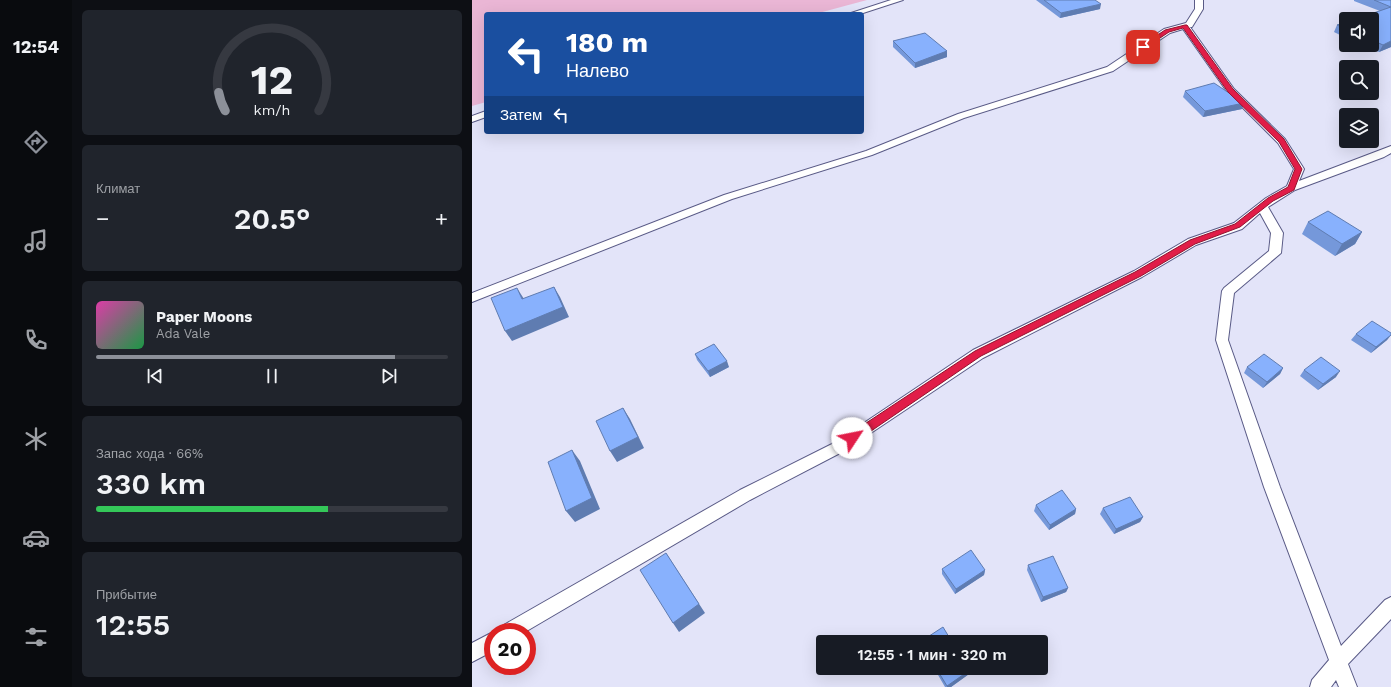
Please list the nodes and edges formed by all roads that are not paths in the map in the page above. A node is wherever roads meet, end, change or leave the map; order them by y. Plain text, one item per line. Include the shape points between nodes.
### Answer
1 (899, 0) edge
2 (1199, 0) edge
3 (859, 12) edge
4 (1185, 26) junction
5 (484, 115) edge
6 (472, 119) edge
7 (1391, 149) edge
8 (1292, 188) junction
9 (1262, 207) junction
10 (472, 298) edge
11 (1391, 606) edge
12 (524, 623) edge
13 (484, 646) edge
14 (472, 653) edge
15 (1339, 661) junction
16 (1319, 687) edge
17 (1348, 687) edge

1 - 3 lane
2 - 4 lane via 1199,9 1189,25
4 - 8 lane via 1231,90 1282,140 1299,169
4 - 10 lane via 1167,31 1110,69 961,116 869,153 728,197
5 - 6 lane
7 - 8 lane
8 - 9 lane
9 - 12 lane via 1238,226 1192,242 1138,274 978,354 839,447 745,495
9 - 15 lane via 1277,233 1275,252 1228,291 1222,340 1272,487
11 - 15 lane
13 - 14 lane
15 - 16 lane
15 - 17 lane

